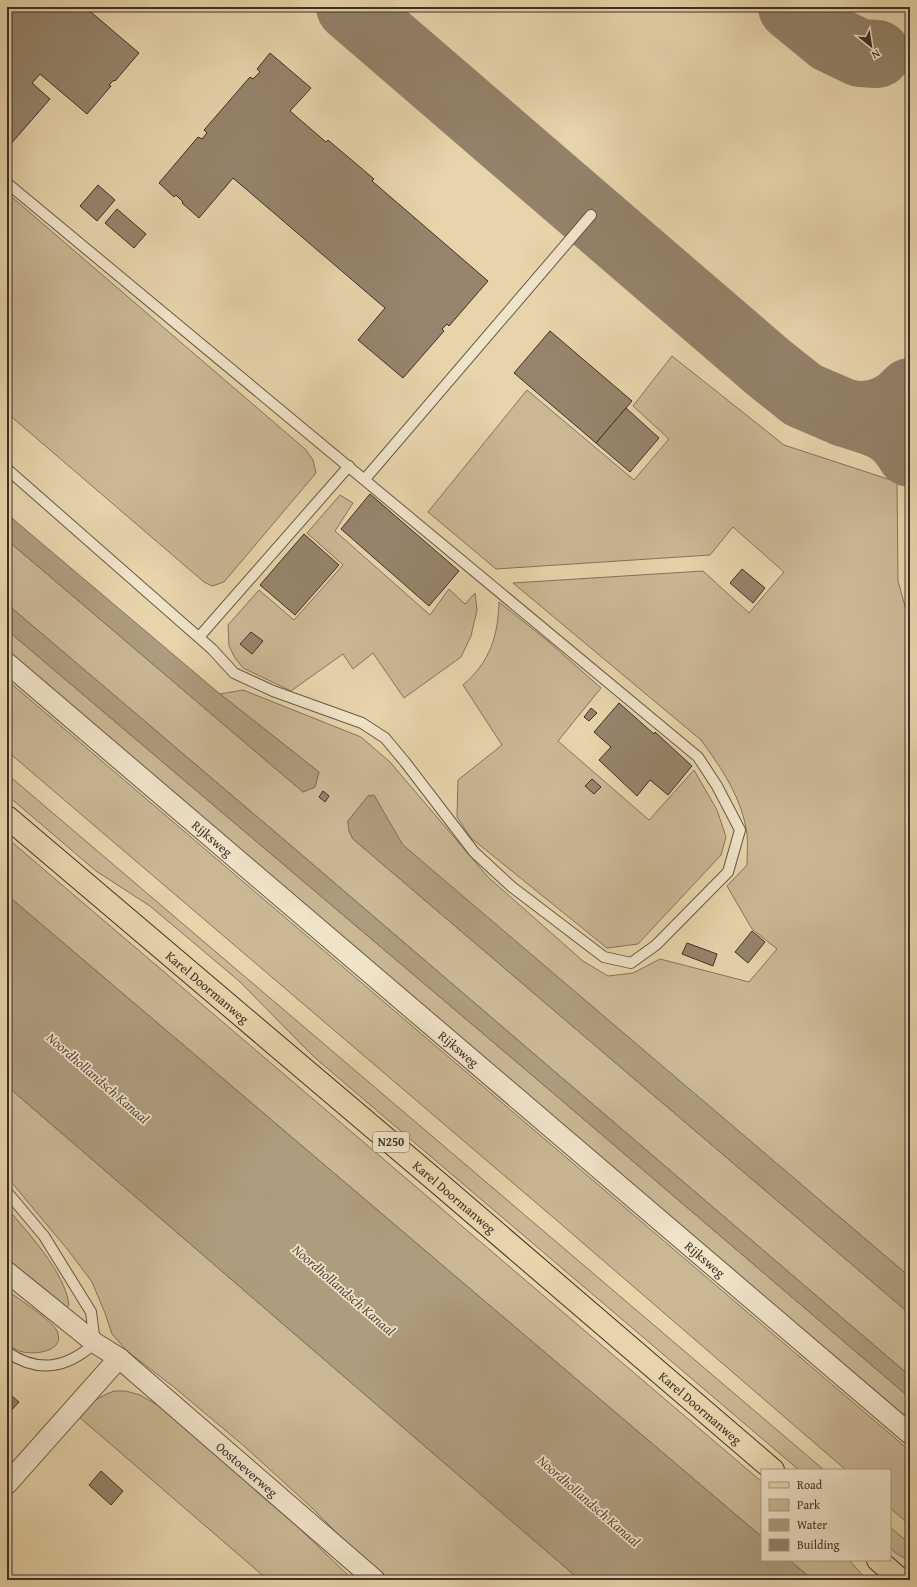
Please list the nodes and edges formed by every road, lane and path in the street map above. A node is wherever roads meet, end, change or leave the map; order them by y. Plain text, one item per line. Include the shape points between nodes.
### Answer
1 (7, 183) edge
2 (591, 215) dead end
3 (349, 466) junction
4 (7, 469) edge
5 (365, 479) junction
6 (199, 637) junction
7 (7, 663) edge
8 (7, 817) edge
9 (7, 1192) edge
10 (7, 1272) edge
11 (95, 1343) junction
12 (7, 1352) edge
13 (119, 1358) junction
14 (910, 1434) edge
15 (772, 1469) edge
16 (7, 1484) edge
17 (879, 1561) edge
18 (375, 1580) edge
19 (901, 1580) edge

1 - 3 lane
2 - 5 lane
3 - 5 lane
3 - 6 lane
4 - 6 lane
5 - 6 lane via 698,757 717,786 740,830 728,872 656,945 630,964 604,958 512,887 474,852 385,738 362,723 273,691 234,673
7 - 14 street, Rijksweg
8 - 15 main road, Karel Doormanweg / N250
9 - 11 lane via 44,1236 91,1312
10 - 11 street, Oostoeverweg
11 - 12 lane via 84,1353 58,1365 31,1365
11 - 13 street, Oostoeverweg
13 - 16 street
13 - 18 street, Oostoeverweg
17 - 19 main road

